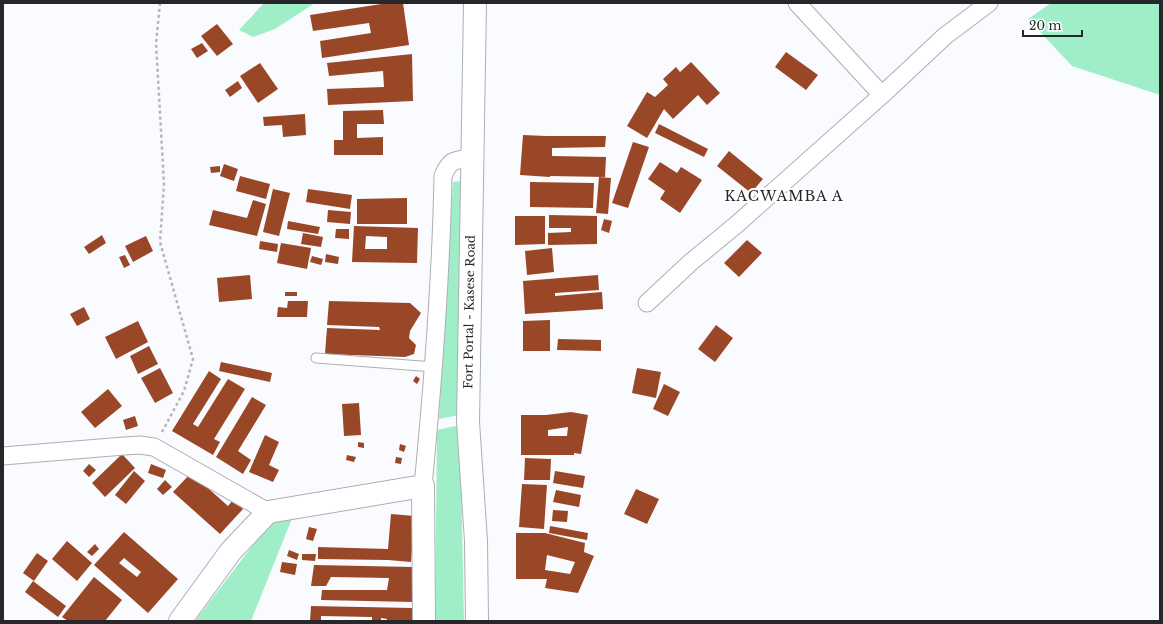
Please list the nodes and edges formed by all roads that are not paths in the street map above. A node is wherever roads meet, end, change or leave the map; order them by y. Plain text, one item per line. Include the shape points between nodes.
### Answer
1 (475, 3) edge
2 (797, 3) edge
3 (989, 3) edge
4 (882, 95) junction
5 (472, 158) junction
6 (646, 303) dead end
7 (316, 358) dead end
8 (434, 367) junction
9 (3, 456) edge
10 (423, 486) junction
11 (268, 512) junction
12 (180, 621) edge
13 (424, 621) edge
14 (477, 621) edge

1 - 5 main road, Fort Portal - Kasese Road
2 - 4 street
3 - 4 street via 945,36
4 - 6 street
5 - 8 street via 454,160 448,165 443,176 442,248
5 - 14 main road, Fort Portal - Kasese Road via 468,422 476,541
7 - 8 lane
8 - 10 street
9 - 11 street via 140,445 154,447
10 - 11 main road
10 - 13 main road
11 - 12 main road via 231,551

